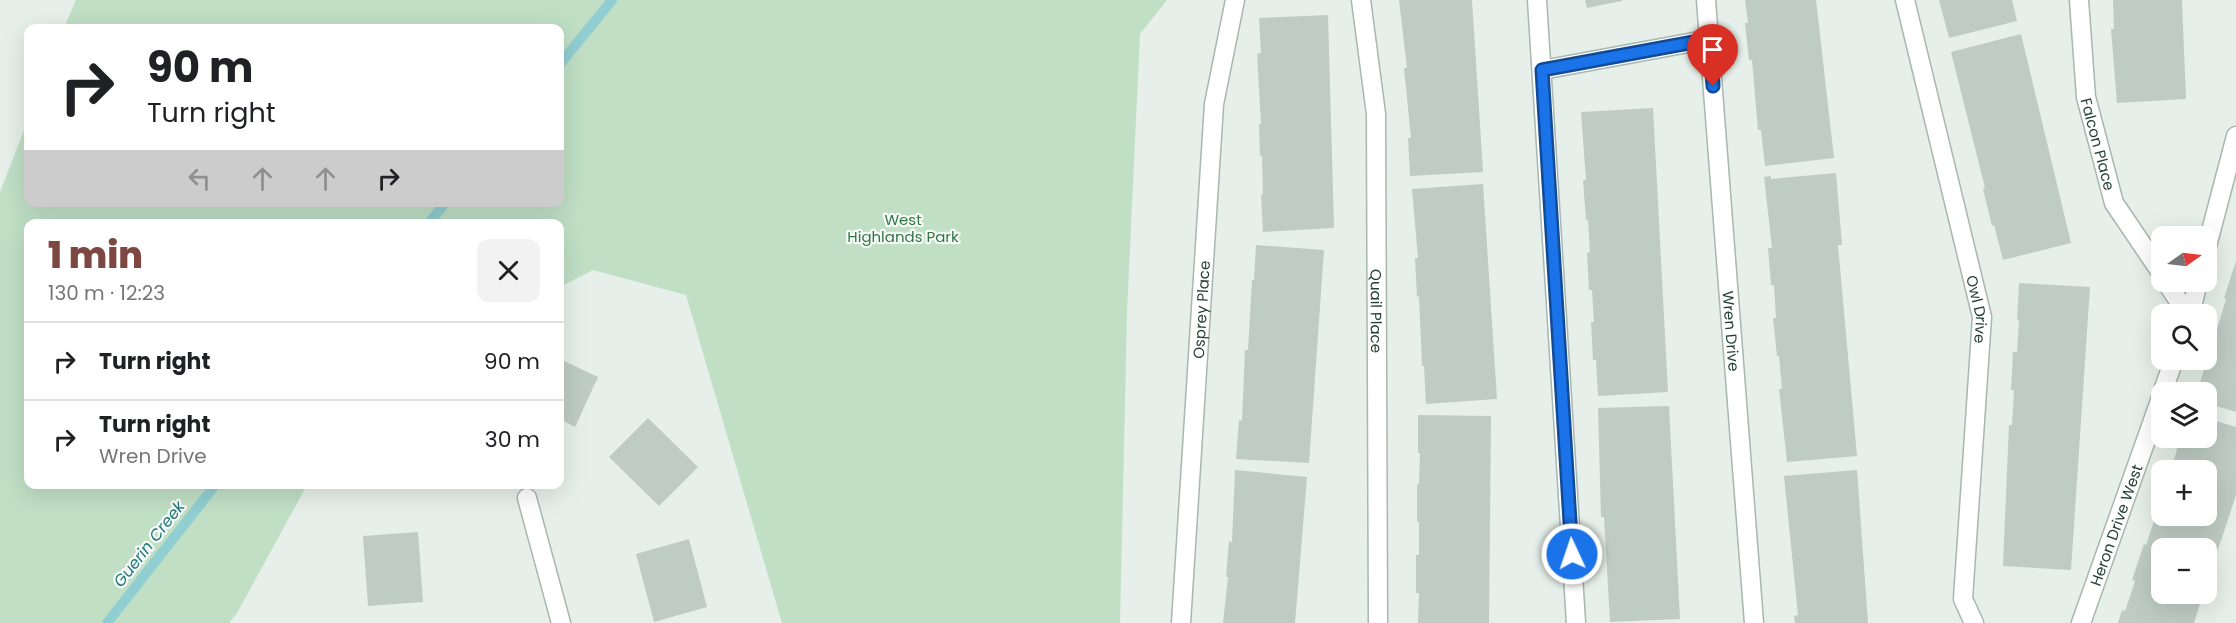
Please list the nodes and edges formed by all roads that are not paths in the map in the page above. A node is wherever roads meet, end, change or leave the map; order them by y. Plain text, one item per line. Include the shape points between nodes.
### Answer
1 (1235, 0) edge
2 (1361, 0) edge
3 (1537, 0) edge
4 (1706, 0) edge
5 (1905, 0) edge
6 (2079, 0) edge
7 (1710, 39) junction
8 (1542, 70) junction
9 (2236, 136) edge
10 (2212, 226) edge
11 (2151, 258) edge
12 (2151, 425) edge
13 (527, 498) dead end
14 (561, 623) edge
15 (1181, 623) edge
16 (1378, 623) edge
17 (1576, 623) edge
18 (1754, 623) edge
19 (1974, 623) edge
20 (2081, 623) edge

1 - 15 street, Osprey Place via 1214,104
2 - 16 street, Quail Place via 1376,114
3 - 8 street
4 - 7 street
5 - 19 street, Owl Drive via 1982,317 1963,599
6 - 11 street, Falcon Place via 2086,97 2114,202
7 - 8 street
7 - 18 street, Wren Drive
8 - 17 street
9 - 10 street
12 - 20 street, Heron Drive West
13 - 14 street

